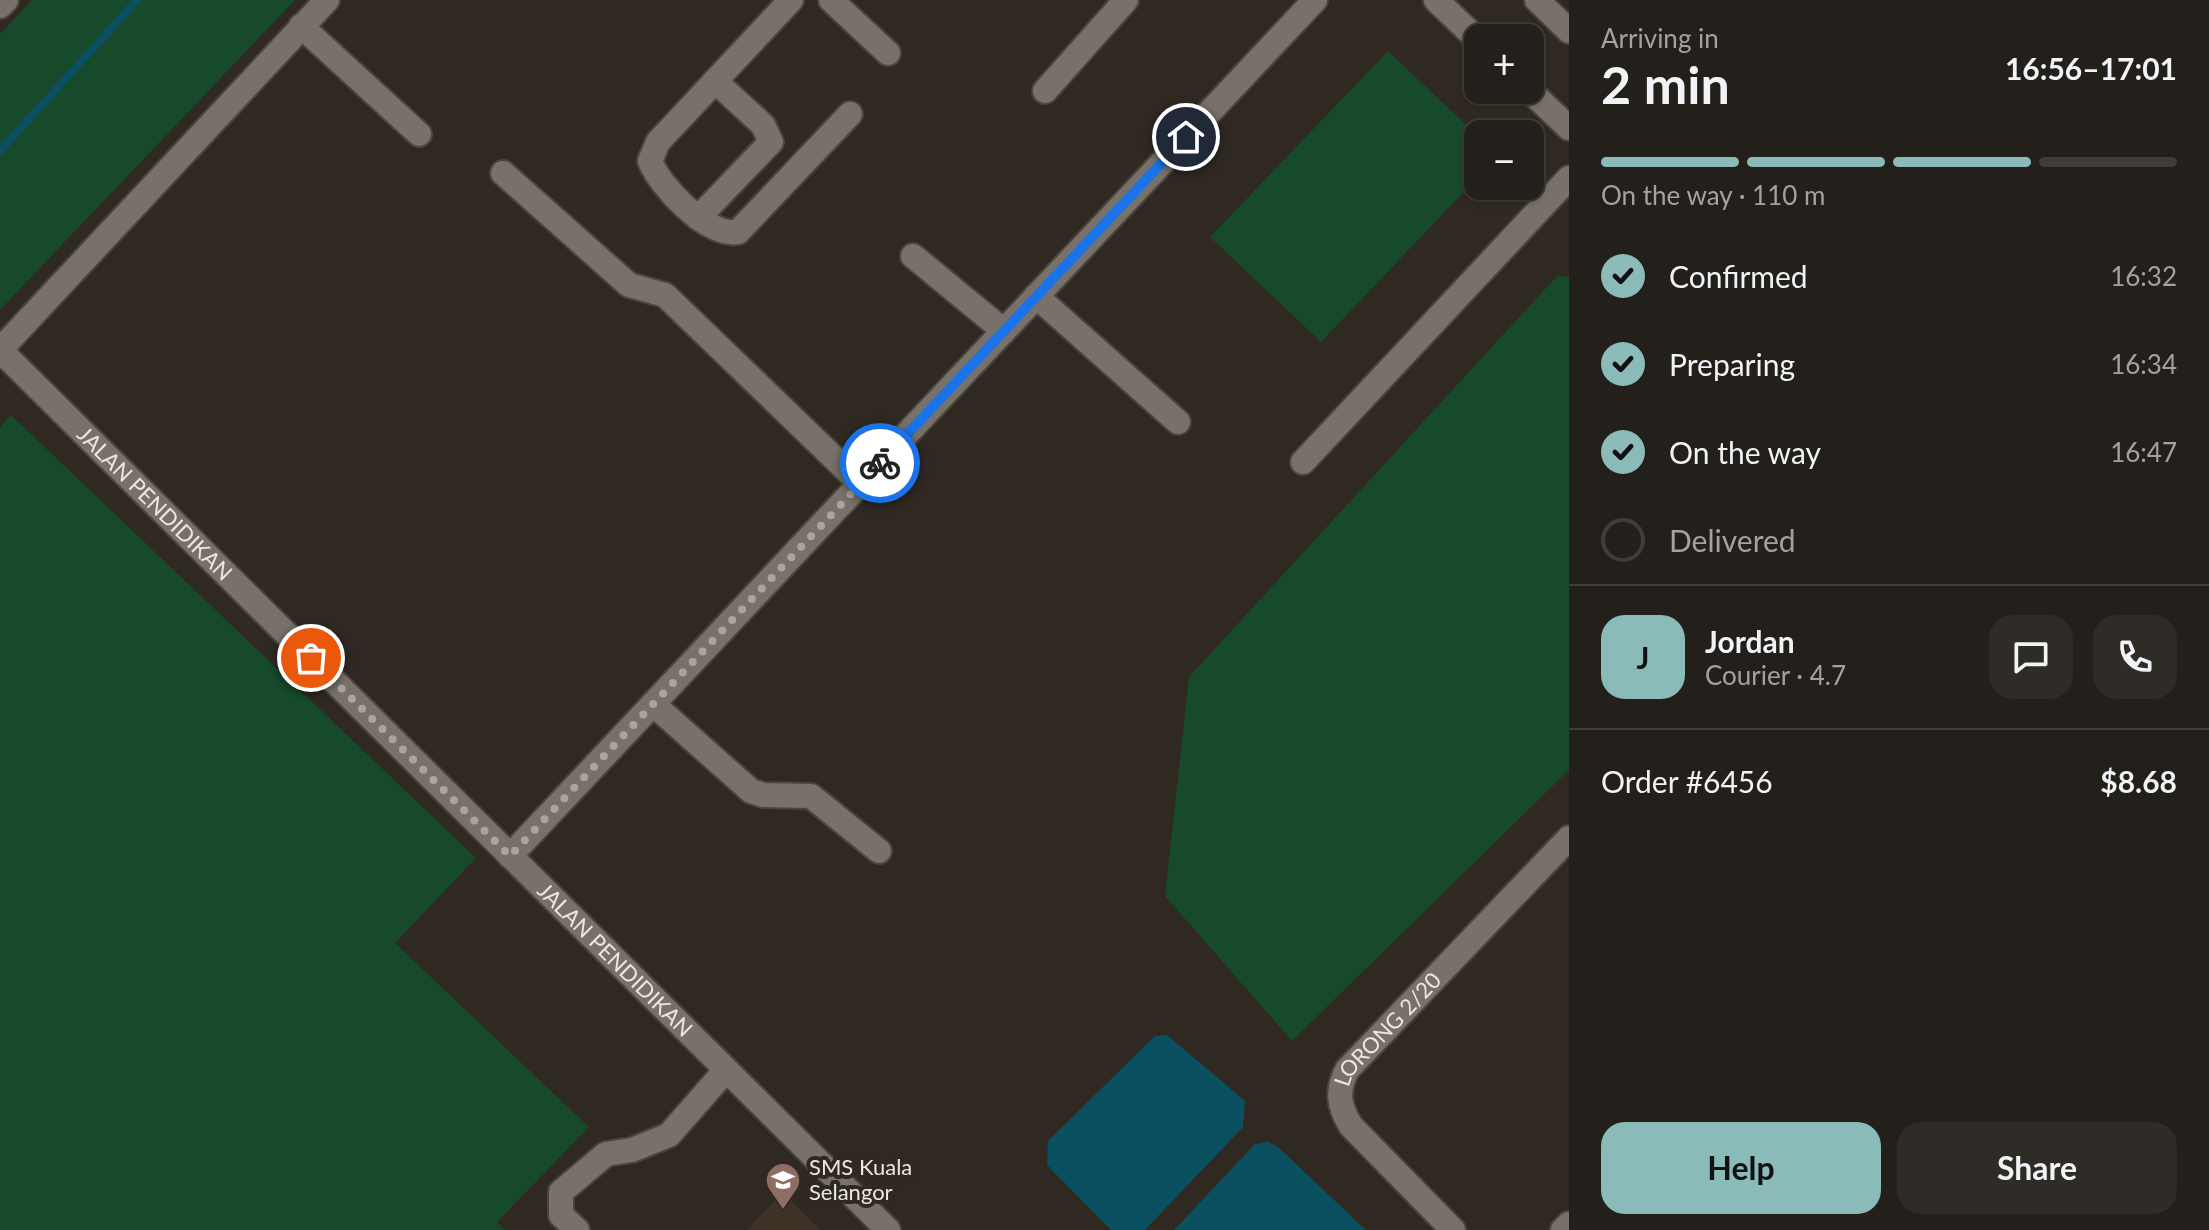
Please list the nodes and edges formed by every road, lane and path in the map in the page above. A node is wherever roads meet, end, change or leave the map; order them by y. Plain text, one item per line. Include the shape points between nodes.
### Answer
1 (5, 0) edge
2 (327, 0) edge
3 (831, 0) edge
4 (1126, 0) edge
5 (1315, 0) edge
6 (1436, 0) edge
7 (1537, 0) edge
8 (777, 5) edge
9 (0, 6) edge
10 (301, 26) junction
11 (1464, 27) edge
12 (1569, 31) edge
13 (888, 53) dead end
14 (715, 81) junction
15 (1045, 91) dead end
16 (1544, 104) edge
17 (850, 114) dead end
18 (1569, 128) edge
19 (419, 134) dead end
20 (503, 173) dead end
21 (1569, 178) edge
22 (698, 218) junction
23 (913, 256) dead end
24 (1036, 296) junction
25 (1004, 331) junction
26 (0, 350) edge
27 (1178, 422) dead end
28 (1303, 462) dead end
29 (860, 483) junction
30 (653, 704) junction
31 (1569, 838) edge
32 (879, 851) dead end
33 (510, 856) junction
34 (726, 1070) junction
35 (1569, 1224) edge
36 (577, 1230) edge
37 (888, 1230) edge
38 (1453, 1230) edge
39 (1563, 1230) edge

1 - 9 street
2 - 10 street
3 - 13 street
4 - 15 street
5 - 24 street
6 - 11 street
7 - 12 street
8 - 14 street
10 - 19 street
10 - 26 street
14 - 22 street via 658,142 650,161 657,179
14 - 22 street via 763,125 771,142
16 - 18 street
17 - 22 street via 738,232
20 - 29 street via 629,285 665,295
21 - 28 street
23 - 25 street
24 - 25 street
24 - 27 street
25 - 29 street
26 - 33 street, JALAN PENDIDIKAN
29 - 30 street
30 - 32 street via 751,791 811,796
30 - 33 street
31 - 38 street, LORONG 2/20 via 1340,1083 1340,1108 1351,1126
33 - 34 street, JALAN PENDIDIKAN
34 - 36 street via 669,1135 606,1154 561,1192 561,1215
34 - 37 street, JALAN PENDIDIKAN
35 - 39 street

